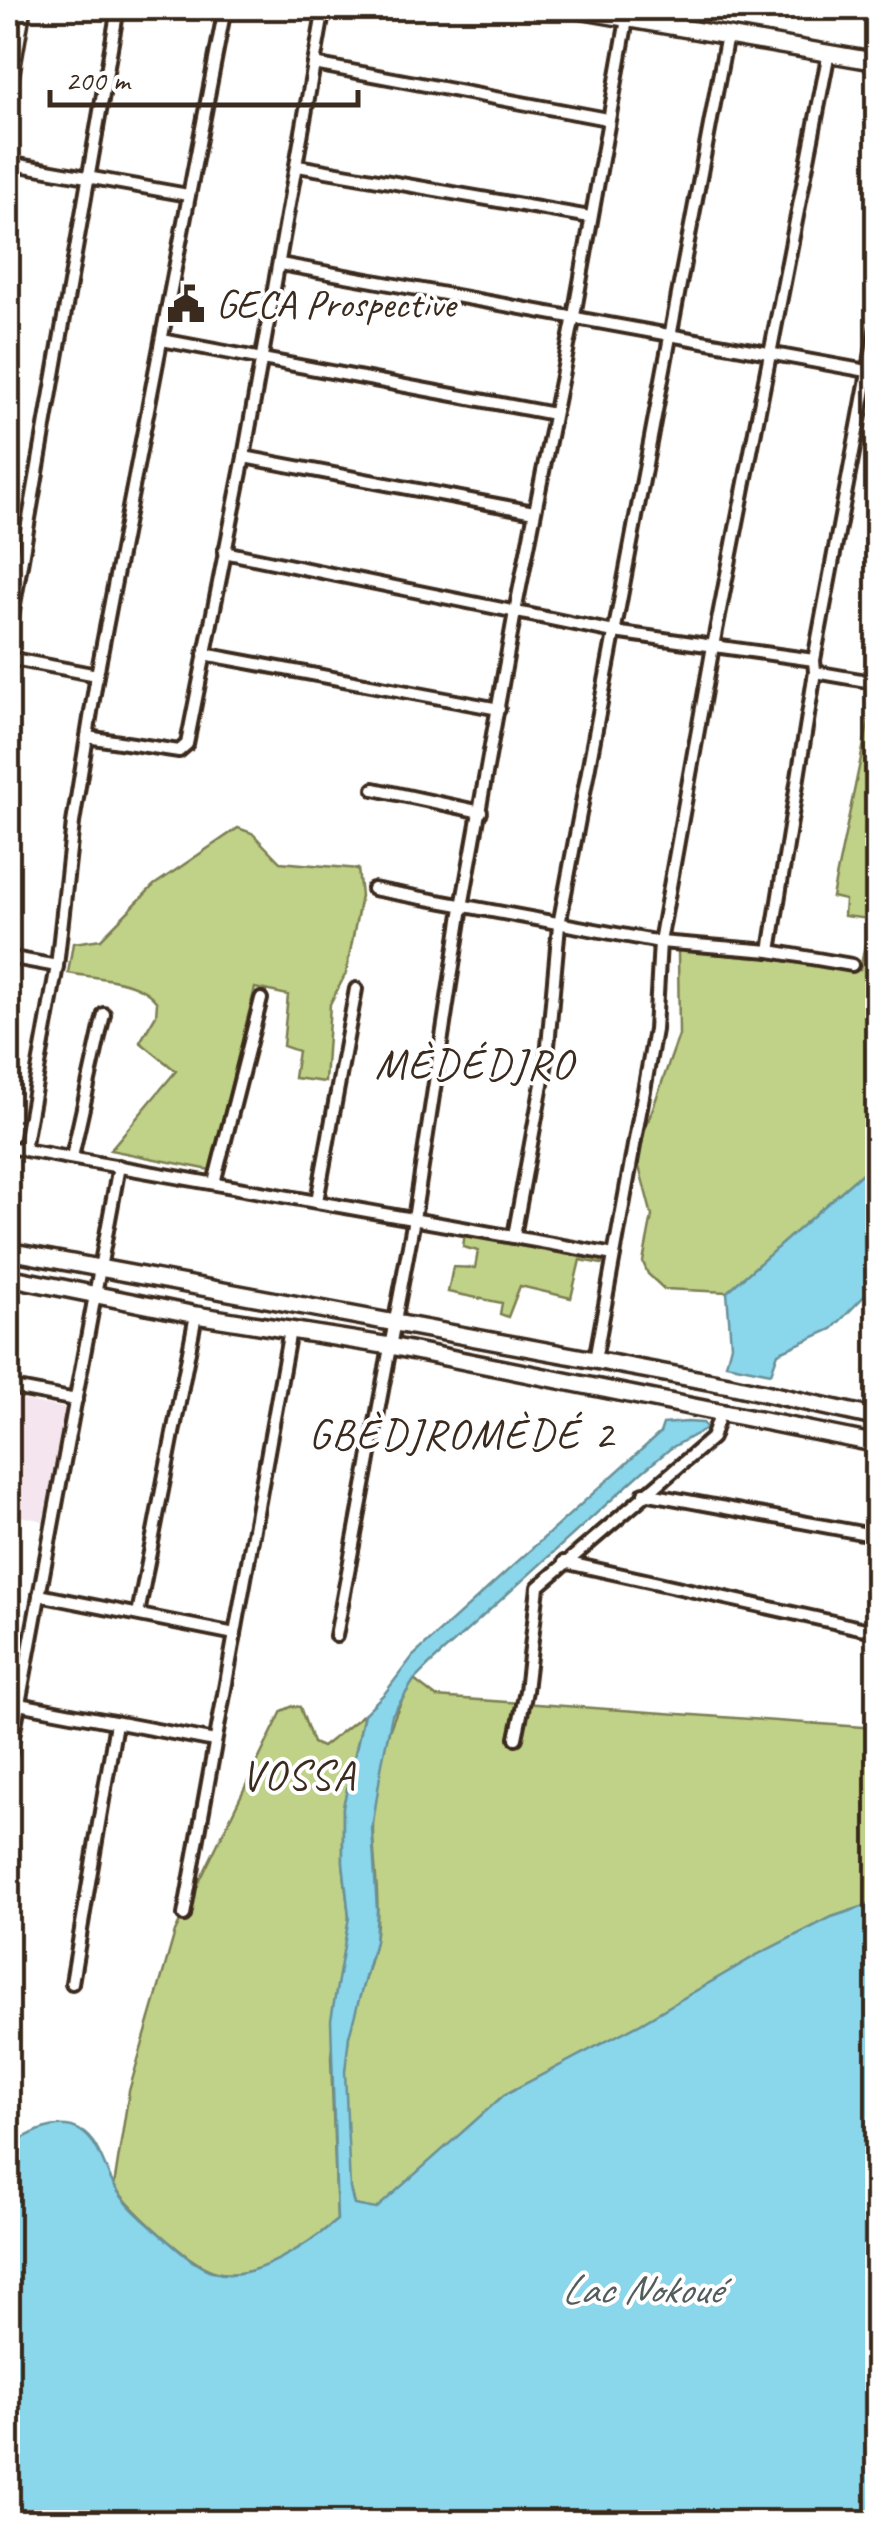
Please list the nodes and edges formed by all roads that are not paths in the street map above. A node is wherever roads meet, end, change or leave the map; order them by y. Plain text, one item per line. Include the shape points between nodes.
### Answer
1 (22, 8) edge
2 (118, 8) edge
3 (225, 8) edge
4 (324, 8) edge
5 (567, 8) edge
6 (628, 14) edge
7 (728, 36) junction
8 (828, 52) junction
9 (878, 62) edge
10 (314, 64) junction
11 (8, 89) edge
12 (608, 119) junction
13 (8, 163) edge
14 (298, 166) junction
15 (88, 179) junction
16 (188, 195) junction
17 (590, 217) junction
18 (280, 264) junction
19 (574, 316) junction
20 (878, 320) edge
21 (670, 334) junction
22 (162, 340) junction
23 (772, 353) junction
24 (262, 361) junction
25 (873, 372) edge
26 (554, 414) junction
27 (244, 458) junction
28 (534, 512) junction
29 (224, 552) junction
30 (514, 612) junction
31 (614, 632) junction
32 (8, 639) edge
33 (713, 646) junction
34 (204, 654) junction
35 (8, 658) edge
36 (815, 666) junction
37 (98, 675) junction
38 (878, 683) edge
39 (498, 709) junction
40 (87, 737) junction
41 (374, 788) dead end
42 (481, 812) junction
43 (373, 889) dead end
44 (462, 907) junction
45 (559, 925) junction
46 (660, 942) junction
47 (770, 951) junction
48 (8, 957) edge
49 (852, 965) dead end
50 (57, 966) junction
51 (356, 989) dead end
52 (260, 999) dead end
53 (104, 1014) dead end
54 (8, 1147) edge
55 (24, 1149) junction
56 (72, 1158) junction
57 (119, 1166) junction
58 (214, 1183) junction
59 (317, 1201) junction
60 (414, 1219) junction
61 (514, 1236) junction
62 (8, 1251) edge
63 (614, 1255) junction
64 (99, 1268) junction
65 (8, 1278) edge
66 (96, 1294) junction
67 (196, 1315) junction
68 (394, 1321) junction
69 (290, 1330) junction
70 (390, 1346) junction
71 (595, 1360) junction
72 (8, 1387) edge
73 (76, 1400) junction
74 (720, 1414) junction
75 (878, 1418) edge
76 (878, 1444) edge
77 (644, 1493) junction
78 (878, 1536) edge
79 (564, 1562) junction
80 (39, 1595) junction
81 (138, 1614) junction
82 (878, 1632) edge
83 (235, 1634) junction
84 (336, 1636) dead end
85 (13, 1703) edge
86 (116, 1723) junction
87 (516, 1738) dead end
88 (215, 1742) junction
89 (8, 1763) edge
90 (184, 1915) dead end
91 (72, 1982) dead end

1 - 11 street
2 - 15 street
3 - 16 street
4 - 10 street
5 - 6 street
6 - 7 street
6 - 12 street
7 - 8 street
7 - 21 street
8 - 9 street
8 - 23 street
10 - 12 street
10 - 14 street
12 - 17 street
13 - 15 street
14 - 17 street
14 - 18 street
15 - 16 street
15 - 32 street
16 - 22 street
17 - 19 street
18 - 19 street
18 - 24 street
19 - 21 street
19 - 26 street
20 - 25 street
21 - 23 street
21 - 31 street
22 - 24 street
22 - 37 street
23 - 25 street
23 - 33 street
24 - 26 street
24 - 27 street
25 - 36 street
26 - 28 street
27 - 28 street
27 - 29 street
28 - 30 street
29 - 30 street
29 - 34 street
30 - 31 street
30 - 39 street
31 - 33 street
31 - 45 street
33 - 36 street
33 - 46 street
34 - 39 street
34 - 40 street via 184,750
35 - 37 street
36 - 38 street
36 - 47 street
37 - 40 street
39 - 42 street
40 - 50 street
41 - 42 street
42 - 44 street
43 - 44 street
44 - 45 street
44 - 60 street
45 - 46 street
45 - 61 street via 548,1058
46 - 47 street
46 - 63 street via 655,1030
47 - 49 street
48 - 50 street
50 - 55 street
51 - 59 street
52 - 58 street
53 - 56 street
54 - 55 street
55 - 56 street
56 - 57 street
57 - 58 street
57 - 64 street
58 - 59 street
59 - 60 street
60 - 61 street
60 - 68 street
61 - 63 street
62 - 64 street
63 - 71 street
64 - 66 street
64 - 68 street
65 - 66 street
66 - 67 street
66 - 73 street
67 - 69 street
67 - 81 street
68 - 70 street
68 - 71 street
69 - 70 street
69 - 83 street
70 - 74 street
70 - 84 street
71 - 75 street
72 - 73 street
73 - 80 street
74 - 76 street
74 - 77 street via 712,1438
77 - 78 street
77 - 79 street
79 - 82 street
79 - 87 street via 538,1587
80 - 81 street
80 - 85 street
81 - 83 street
83 - 88 street
85 - 86 street
85 - 89 street
86 - 88 street
86 - 91 street
88 - 90 street

